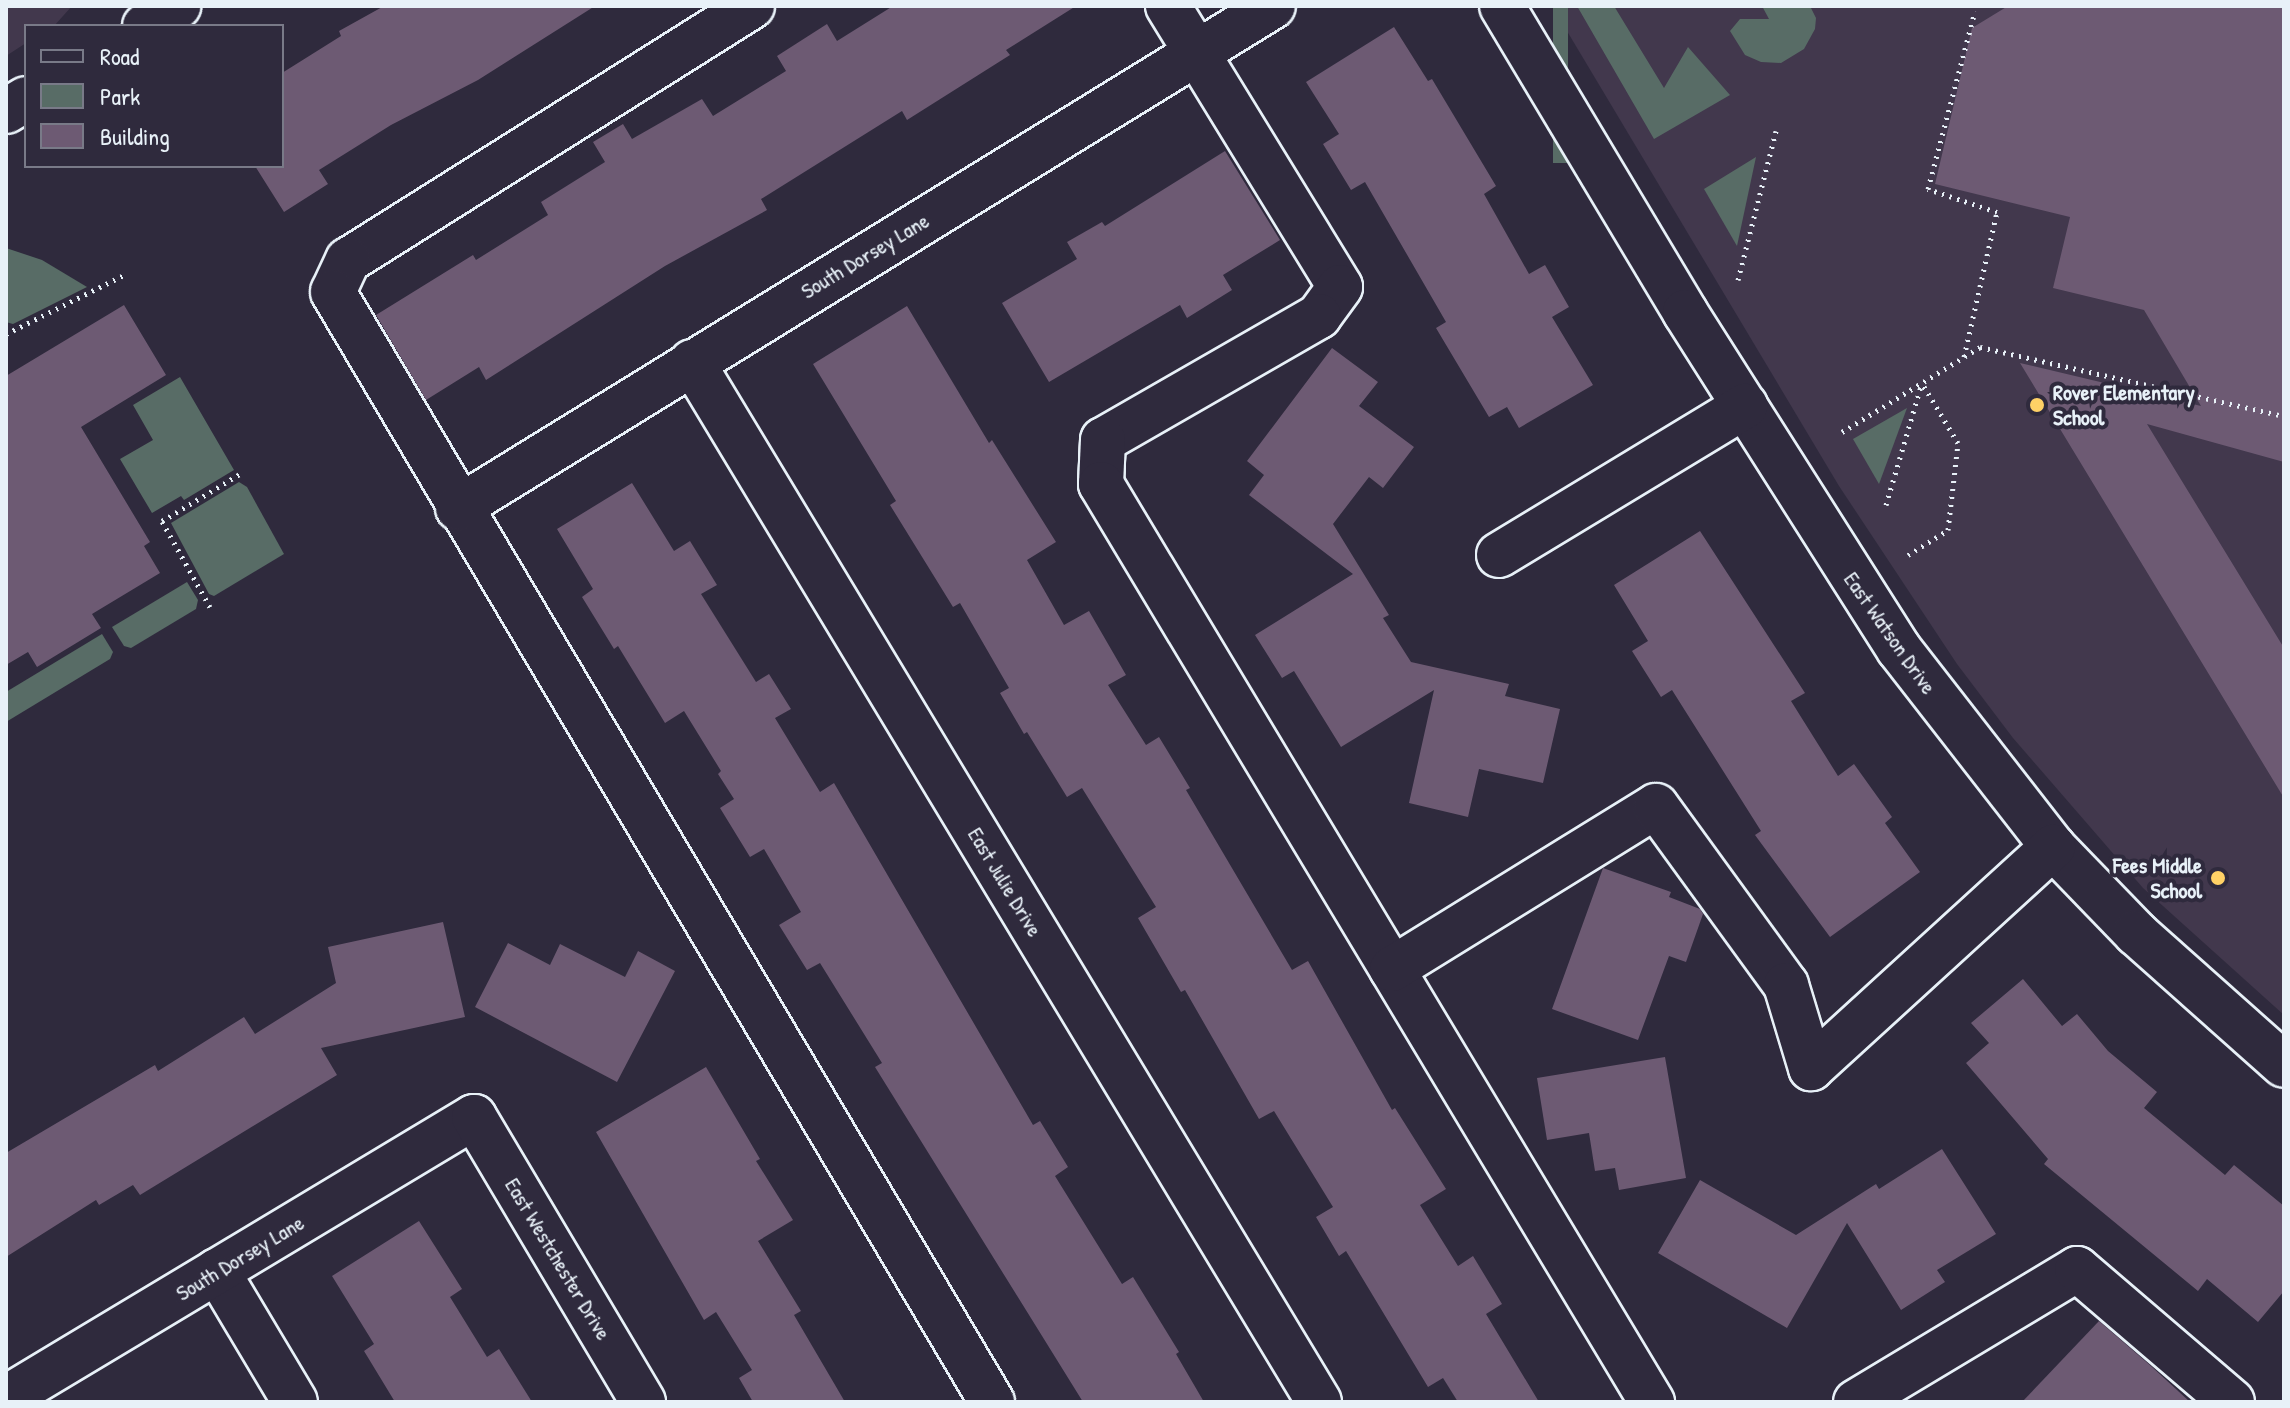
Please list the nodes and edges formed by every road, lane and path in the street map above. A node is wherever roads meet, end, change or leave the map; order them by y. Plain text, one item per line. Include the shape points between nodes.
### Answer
1 (752, 6) edge
2 (1168, 6) edge
3 (1273, 6) edge
4 (1502, 6) edge
5 (1975, 11) dead end
6 (1197, 53) junction
7 (24, 100) edge
8 (6, 111) edge
9 (1776, 131) dead end
10 (124, 275) dead end
11 (1738, 280) dead end
12 (6, 334) edge
13 (1964, 357) junction
14 (692, 362) junction
15 (1922, 383) junction
16 (1745, 406) junction
17 (2284, 416) edge
18 (1842, 432) dead end
19 (243, 472) dead end
20 (1886, 505) dead end
21 (458, 508) junction
22 (1499, 555) dead end
23 (1908, 555) dead end
24 (210, 607) dead end
25 (2053, 847) junction
26 (1392, 969) junction
27 (2284, 1065) edge
28 (474, 1117) joint
29 (217, 1271) junction
30 (6, 1398) edge
31 (295, 1402) edge
32 (643, 1402) edge
33 (992, 1402) edge
34 (1319, 1402) edge
35 (1652, 1402) edge
36 (1856, 1402) edge
37 (2232, 1402) edge

1 - 21 street via 348,260 333,292
2 - 6 street
3 - 6 street, South Dorsey Lane
4 - 16 street, East Watson Drive
5 - 13 path via 1928,189 1997,212
6 - 14 street, South Dorsey Lane
6 - 26 street via 1340,287 1319,316 1103,440 1101,484
7 - 8 street
9 - 11 path
10 - 12 path
13 - 15 path
13 - 17 path via 1980,347
14 - 21 street, South Dorsey Lane
14 - 34 street, East Julie Drive
15 - 18 path
15 - 20 path
15 - 23 path via 1958,443 1948,530
16 - 22 street
16 - 25 street, East Watson Drive via 1880,623
19 - 24 path via 162,521
21 - 33 street
25 - 26 street via 1811,1068 1786,985 1656,806
25 - 27 street, East Watson Drive via 2136,933
26 - 35 street
28 - 29 street, South Dorsey Lane
28 - 32 street, East Westchester Drive
29 - 30 street, South Dorsey Lane
29 - 31 street
36 - 37 street via 2077,1269

